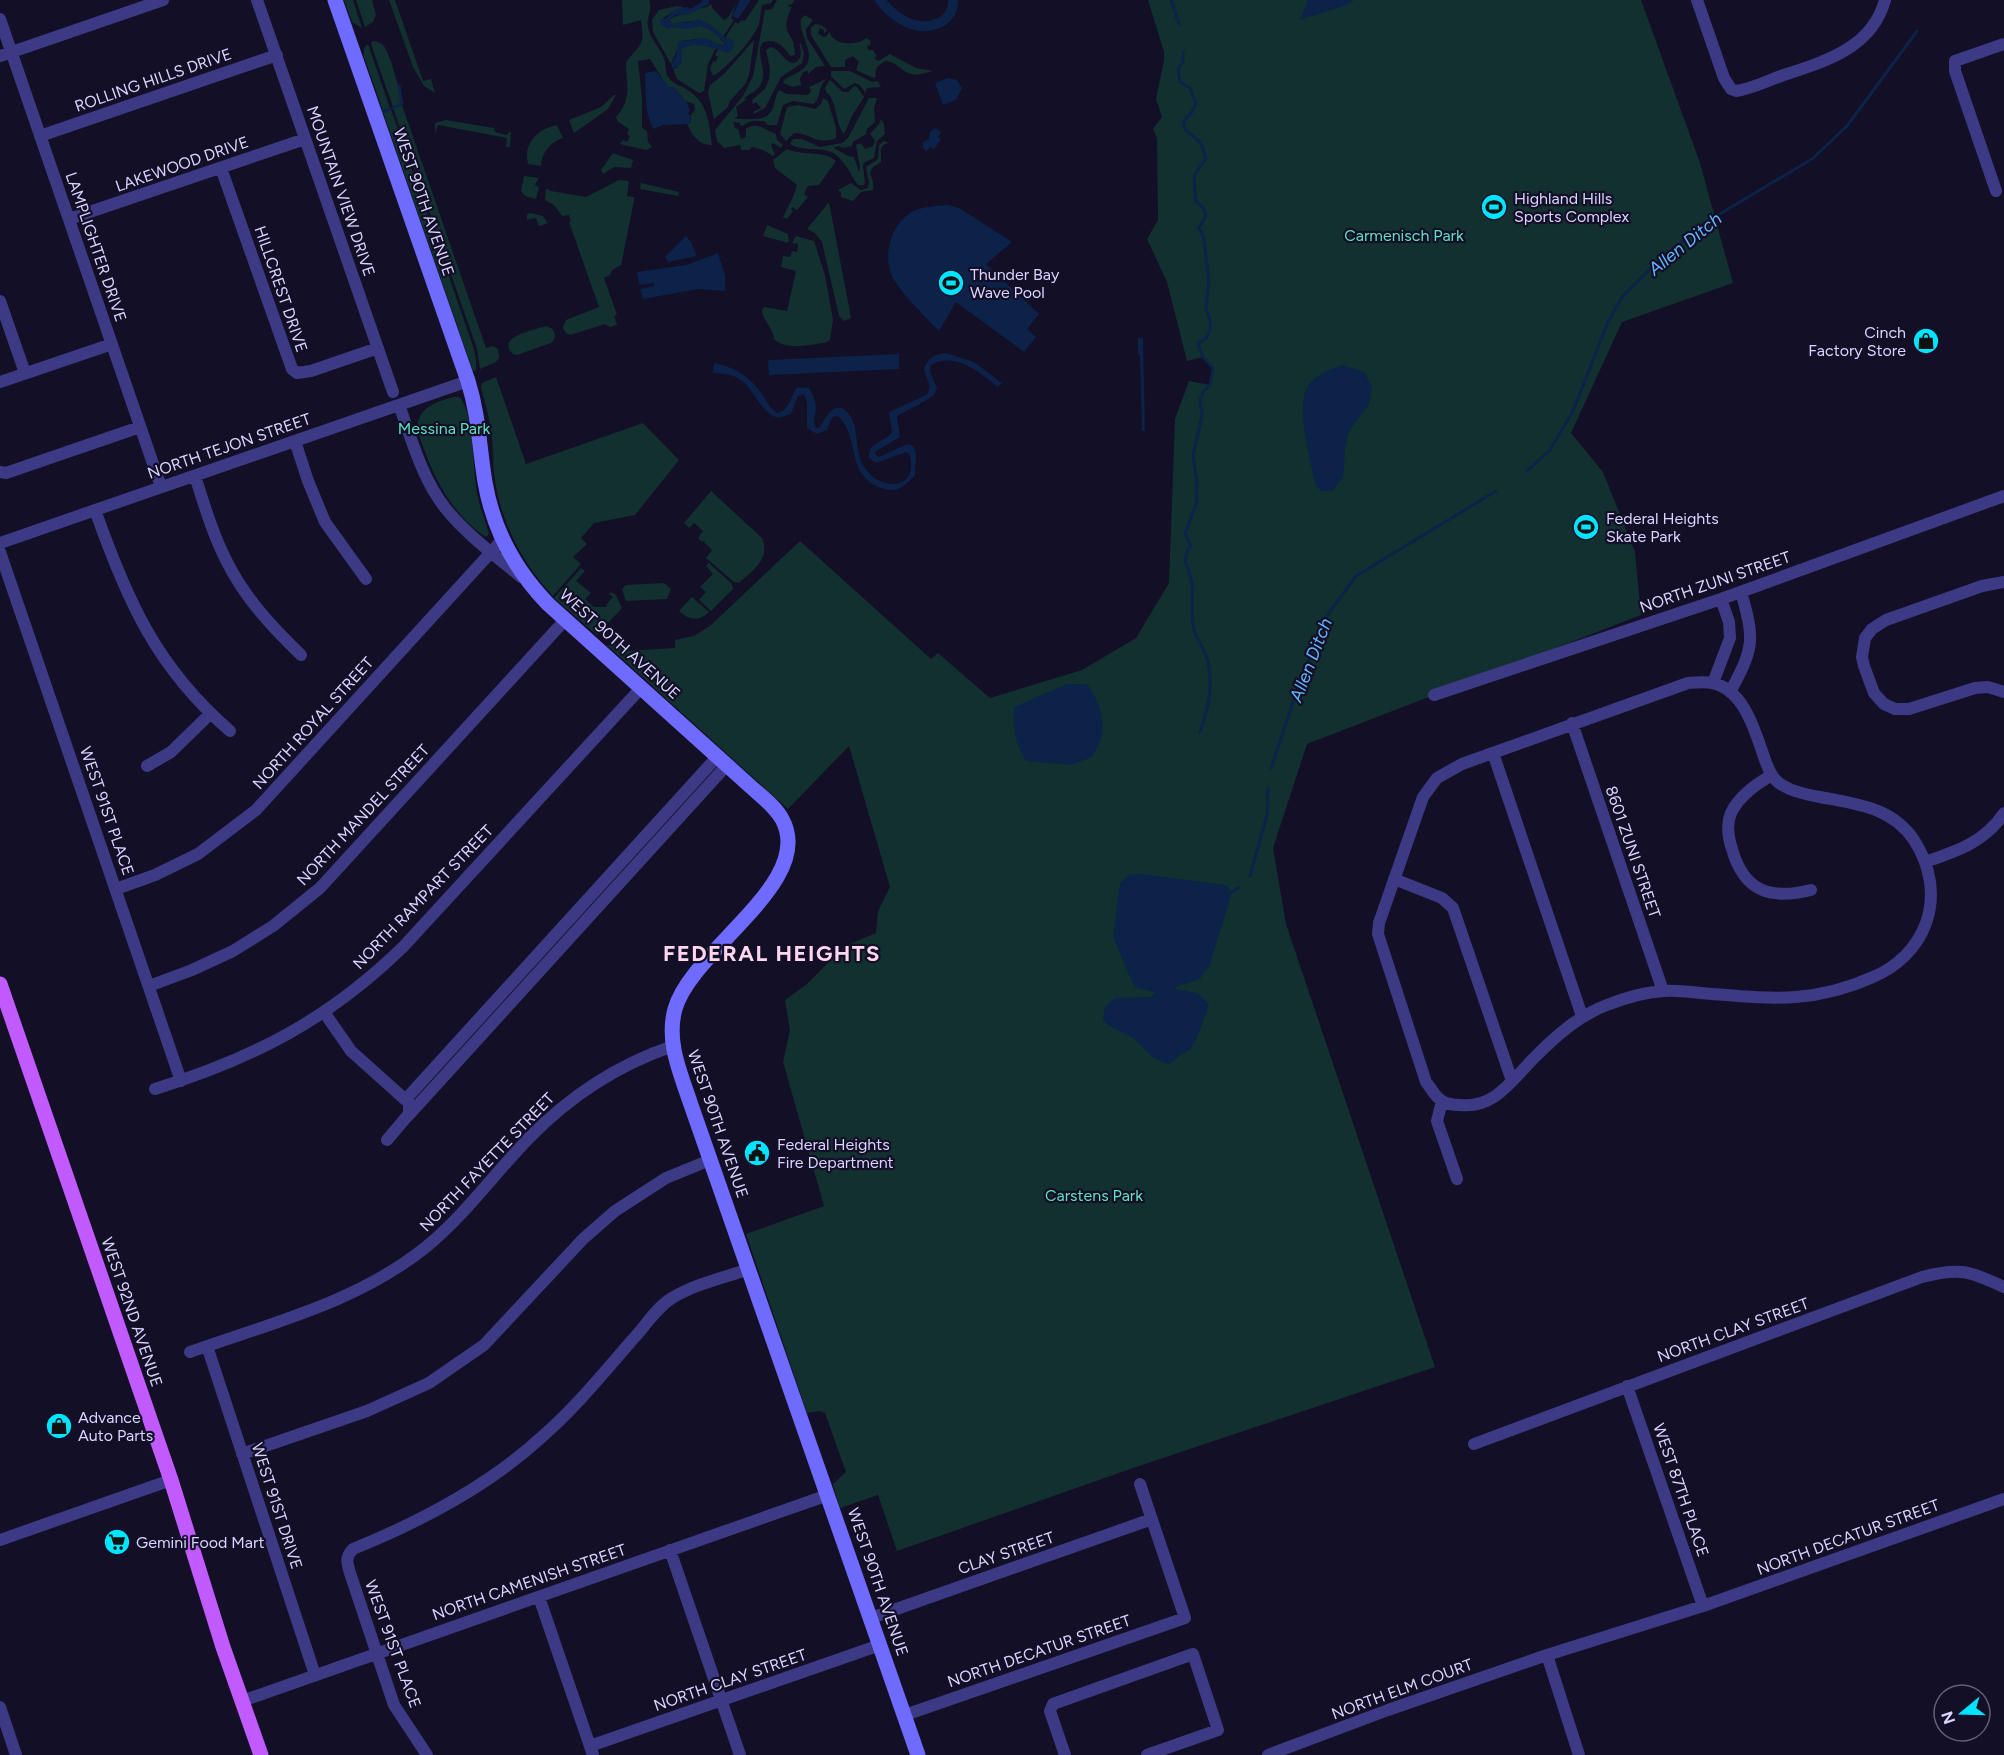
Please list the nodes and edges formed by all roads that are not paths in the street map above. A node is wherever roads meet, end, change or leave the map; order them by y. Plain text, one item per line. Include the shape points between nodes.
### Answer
1 (163, 0) edge
2 (257, 0) edge
3 (334, 0) edge
4 (1697, 0) edge
5 (1885, 0) edge
6 (0, 19) edge
7 (2004, 45) edge
8 (6, 54) edge
9 (276, 55) junction
10 (40, 136) junction
11 (305, 139) junction
12 (221, 168) junction
13 (1996, 191) dead end
14 (69, 219) junction
15 (0, 301) edge
16 (112, 344) junction
17 (378, 348) junction
18 (25, 373) junction
19 (468, 381) junction
20 (0, 382) edge
21 (393, 392) dead end
22 (399, 405) junction
23 (140, 427) junction
24 (295, 441) junction
25 (0, 472) edge
26 (195, 476) junction
27 (161, 487) junction
28 (2004, 496) edge
29 (95, 510) junction
30 (503, 539) junction
31 (0, 543) edge
32 (491, 551) junction
33 (0, 552) edge
34 (366, 579) dead end
35 (2004, 582) edge
36 (531, 586) junction
37 (1741, 592) junction
38 (1721, 599) junction
39 (565, 620) junction
40 (301, 655) dead end
41 (1713, 683) junction
42 (641, 688) junction
43 (1730, 692) junction
44 (2004, 692) edge
45 (1434, 695) dead end
46 (210, 714) junction
47 (1572, 723) junction
48 (230, 731) dead end
49 (1493, 753) junction
50 (722, 761) junction
51 (147, 766) dead end
52 (1772, 775) junction
53 (2004, 813) edge
54 (1925, 862) junction
55 (1394, 879) junction
56 (116, 889) junction
57 (1811, 890) dead end
58 (0, 984) edge
59 (149, 986) junction
60 (1662, 991) junction
61 (505, 1000) junction
62 (324, 1012) junction
63 (1582, 1016) junction
64 (673, 1046) junction
65 (181, 1081) junction
66 (1512, 1081) junction
67 (155, 1089) dead end
68 (406, 1099) junction
69 (1442, 1101) junction
70 (407, 1117) junction
71 (387, 1140) dead end
72 (711, 1160) junction
73 (1457, 1179) dead end
74 (748, 1269) junction
75 (2004, 1287) edge
76 (207, 1346) junction
77 (190, 1352) dead end
78 (1627, 1386) junction
79 (1474, 1444) dead end
80 (242, 1454) junction
81 (171, 1480) junction
82 (1140, 1484) dead end
83 (828, 1495) junction
84 (2004, 1499) edge
85 (1152, 1519) junction
86 (0, 1540) edge
87 (670, 1550) junction
88 (539, 1597) junction
89 (1703, 1606) junction
90 (872, 1618) junction
91 (880, 1645) junction
92 (376, 1654) junction
93 (1547, 1655) junction
94 (315, 1676) junction
95 (721, 1700) junction
96 (242, 1701) junction
97 (0, 1707) edge
98 (905, 1715) junction
99 (591, 1750) edge
100 (16, 1755) edge
101 (261, 1755) edge
102 (427, 1755) edge
103 (740, 1755) edge
104 (918, 1755) edge
105 (1065, 1755) edge
106 (1147, 1755) edge
107 (1268, 1755) edge
108 (1579, 1755) edge

1 - 8 street
2 - 9 street, MOUNTAIN VIEW DRIVE
3 - 19 street, WEST 90TH AVENUE
4 - 5 street via 1724,78 1731,89 1740,90 1839,55 1867,34
6 - 8 street, LAMPLIGHTER DRIVE
7 - 13 street via 1955,61 1955,71
8 - 10 street, LAMPLIGHTER DRIVE
9 - 10 street, ROLLING HILLS DRIVE
9 - 11 street, MOUNTAIN VIEW DRIVE
10 - 14 street, LAMPLIGHTER DRIVE
11 - 12 street, LAKEWOOD DRIVE
11 - 17 street, MOUNTAIN VIEW DRIVE
12 - 14 street, LAKEWOOD DRIVE
12 - 17 street, HILLCREST DRIVE via 292,369 297,373 311,371
14 - 16 street, LAMPLIGHTER DRIVE
15 - 18 street
16 - 18 street
16 - 23 street, LAMPLIGHTER DRIVE
17 - 21 street, MOUNTAIN VIEW DRIVE
18 - 20 street
19 - 22 street, NORTH TEJON STREET
19 - 30 street, WEST 90TH AVENUE via 477,412 488,492
22 - 24 street, NORTH TEJON STREET
22 - 32 street, WEST 90TH AVENUE via 432,488 458,522
23 - 25 street
23 - 27 street, LAMPLIGHTER DRIVE
24 - 26 street, NORTH TEJON STREET
24 - 34 street via 326,522
26 - 27 street, NORTH TEJON STREET
26 - 40 street via 217,541 234,576 265,619
27 - 29 street, NORTH TEJON STREET
28 - 37 street, NORTH ZUNI STREET
29 - 31 street, NORTH TEJON STREET
29 - 46 street via 126,593 148,636 175,675
30 - 32 street, NORTH ROYAL STREET
30 - 36 street, WEST 90TH AVENUE
32 - 36 street, WEST 90TH AVENUE
32 - 56 street, NORTH ROYAL STREET via 256,810 198,854
33 - 56 street, WEST 91ST PLACE
35 - 44 street via 1886,620 1865,638 1862,657 1874,693 1884,704 1896,709 1909,710 1976,688
36 - 39 street, WEST 90TH AVENUE
37 - 38 street, NORTH ZUNI STREET
37 - 43 street via 1751,625 1751,646
38 - 41 street via 1730,638
38 - 45 street, NORTH ZUNI STREET
39 - 42 street, WEST 90TH AVENUE
39 - 59 street, NORTH MANDEL STREET via 320,888 273,926 233,951
41 - 43 street
41 - 47 street via 1679,685
42 - 50 street, WEST 90TH AVENUE
42 - 62 street, NORTH RAMPART STREET via 403,947
43 - 52 street via 1746,713
46 - 48 street
46 - 51 street via 171,752
47 - 49 street
47 - 60 street, 8601 ZUNI STREET
49 - 55 street via 1443,773 1431,784
49 - 63 street
50 - 61 street
50 - 64 street, WEST 90TH AVENUE via 782,817 788,840 786,860 772,886 687,982 675,1009
52 - 54 street via 1794,791 1880,811 1903,826
52 - 57 street via 1744,795 1733,810 1728,832 1734,857 1742,873 1762,891 1787,895
53 - 54 street via 1967,847
54 - 60 street via 1931,894 1925,925 1906,955 1881,974 1806,998
55 - 66 street via 1442,898 1453,908
55 - 69 street via 1379,922 1381,946 1426,1082
56 - 59 street, WEST 91ST PLACE
58 - 81 main road, WEST 92ND AVENUE
59 - 65 street, WEST 91ST PLACE
60 - 63 street via 1624,999
61 - 68 street
61 - 70 street
62 - 65 street, NORTH RAMPART STREET via 257,1051
62 - 68 street via 351,1051
63 - 66 street
64 - 72 street, WEST 90TH AVENUE
64 - 76 street, NORTH FAYETTE STREET via 619,1068 569,1101 528,1139 455,1220 396,1269 322,1306
65 - 67 street, NORTH RAMPART STREET
66 - 69 street via 1486,1103 1471,1106
68 - 70 street via 410,1108
69 - 73 street via 1437,1121
70 - 71 street
72 - 74 street, WEST 90TH AVENUE
72 - 80 street via 666,1178 615,1210 484,1344 429,1383 367,1411
74 - 83 street, WEST 90TH AVENUE
74 - 92 street, WEST 91ST PLACE via 671,1299 561,1420 494,1475 451,1503 353,1549 347,1558 350,1573
75 - 78 street, NORTH CLAY STREET via 1968,1272 1932,1274
76 - 77 street, NORTH FAYETTE STREET
76 - 80 street, WEST 91ST DRIVE
78 - 79 street, NORTH CLAY STREET
78 - 89 street, WEST 87TH PLACE
80 - 94 street, WEST 91ST DRIVE
81 - 86 street
81 - 96 main road, WEST 92ND AVENUE
82 - 85 street
83 - 87 street, NORTH CAMENISH STREET
83 - 90 street, WEST 90TH AVENUE
84 - 89 street, NORTH DECATUR STREET
85 - 90 street, CLAY STREET
85 - 98 street, NORTH DECATUR STREET via 1185,1618
87 - 88 street, NORTH CAMENISH STREET
87 - 95 street
88 - 92 street, NORTH CAMENISH STREET
88 - 99 street
89 - 93 street, NORTH DECATUR STREET
90 - 91 street, WEST 90TH AVENUE
91 - 95 street, NORTH CLAY STREET
91 - 98 street, WEST 90TH AVENUE
92 - 94 street, NORTH CAMENISH STREET
92 - 102 street, WEST 91ST PLACE via 398,1713
93 - 107 street, NORTH ELM COURT
93 - 108 street
94 - 96 street, NORTH CAMENISH STREET
95 - 99 street, NORTH CLAY STREET
95 - 103 street
96 - 101 main road, WEST 92ND AVENUE
97 - 100 street
98 - 104 street, WEST 90TH AVENUE
105 - 106 street via 1050,1711 1053,1704 1193,1654 1218,1730

